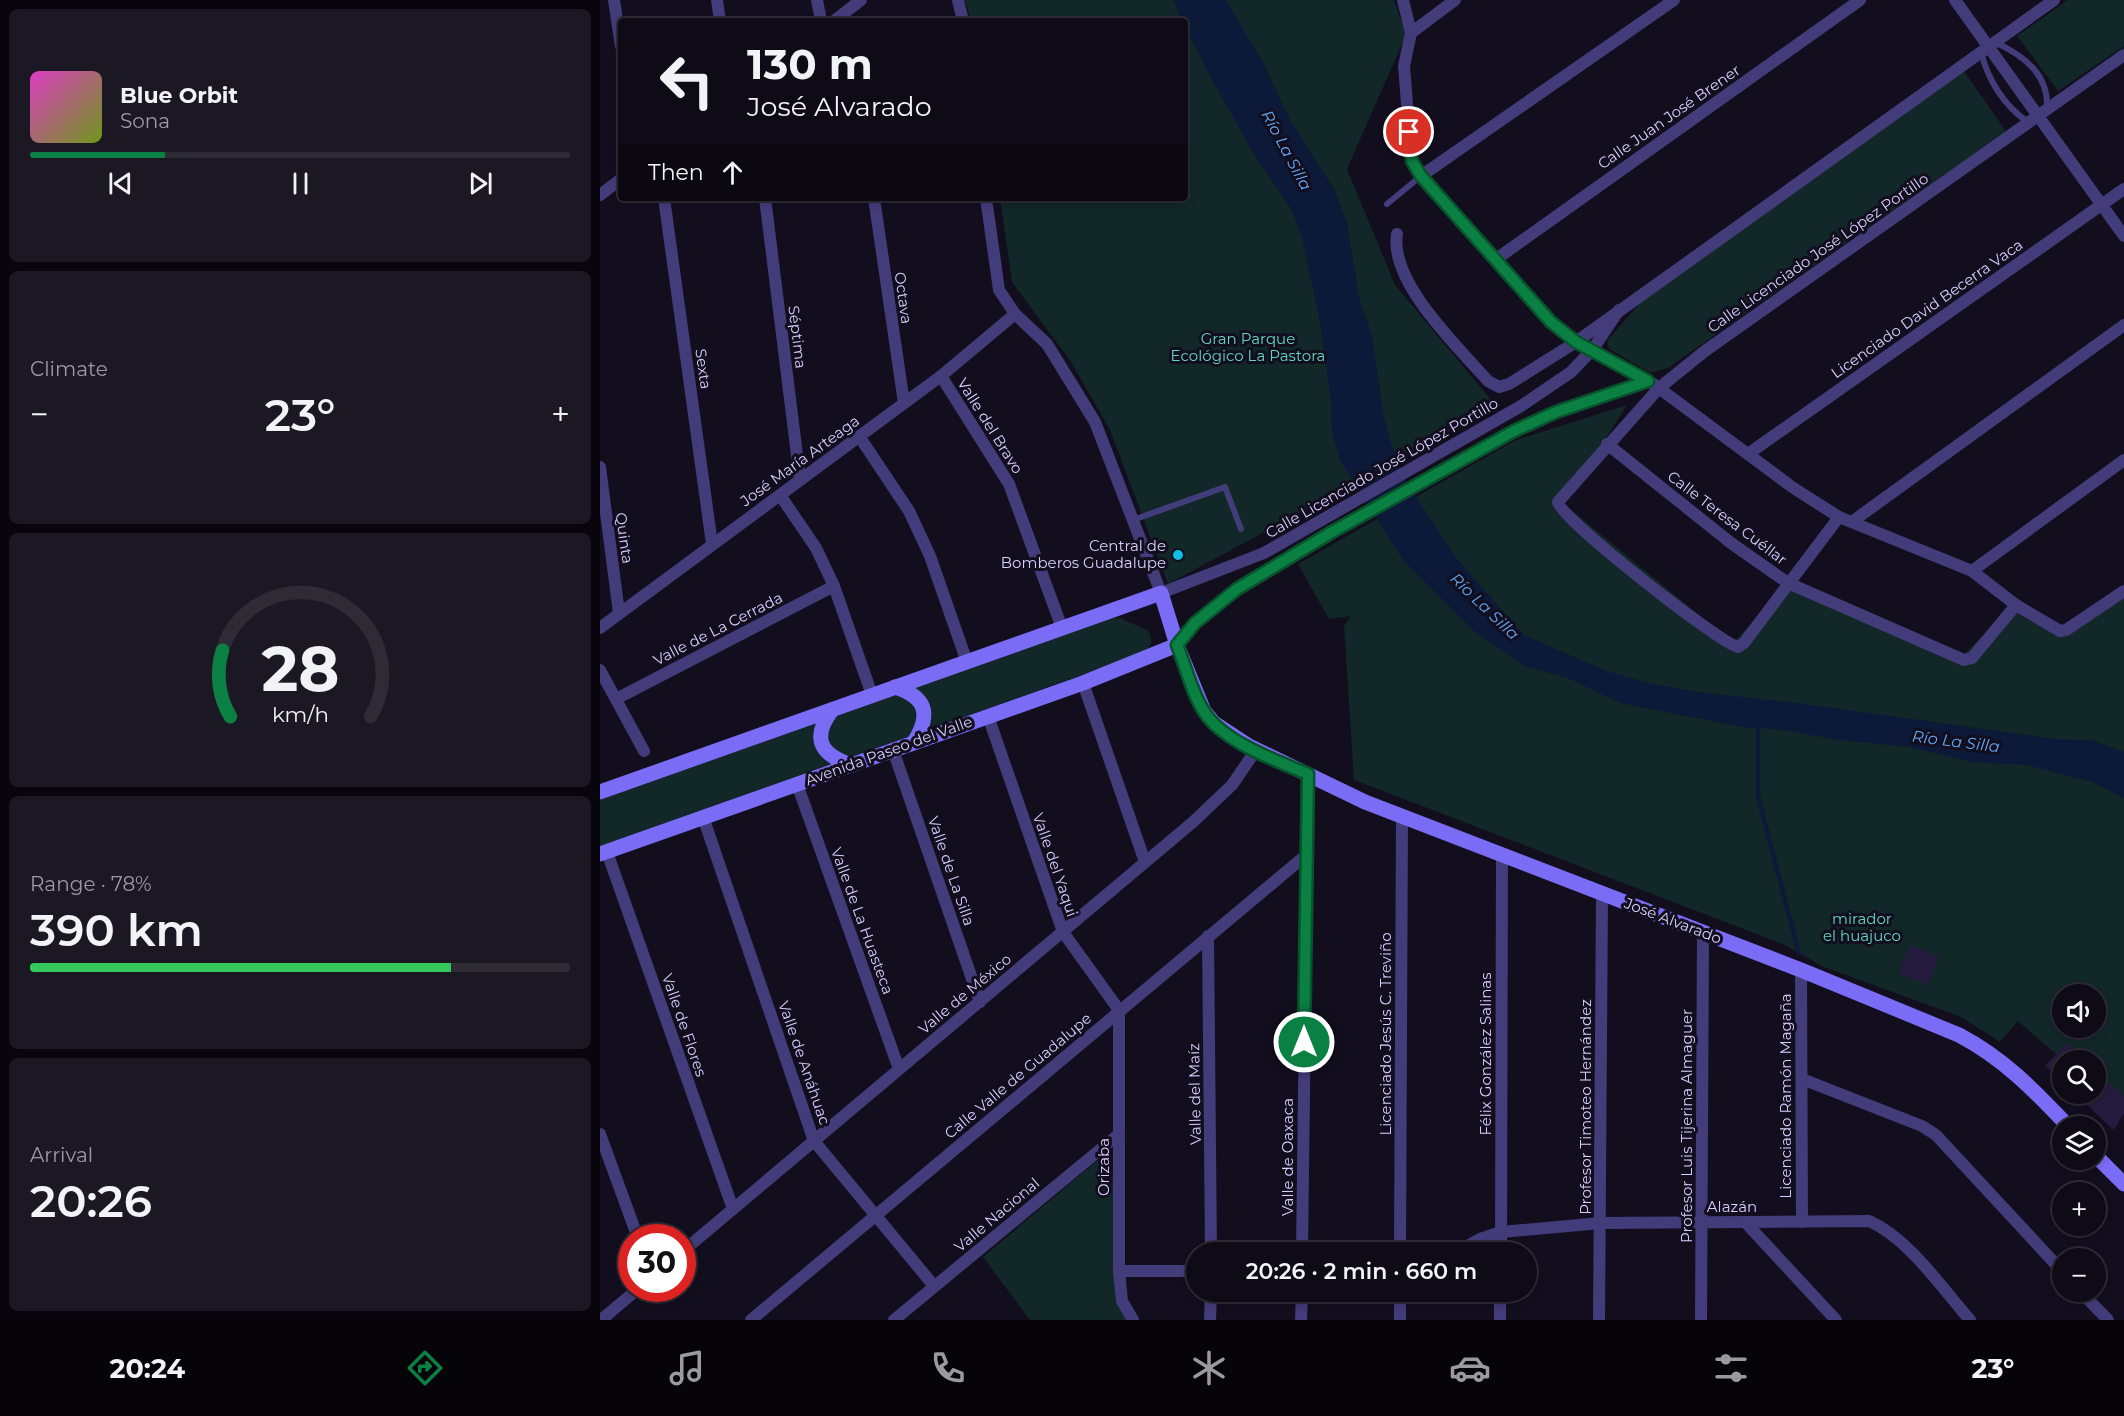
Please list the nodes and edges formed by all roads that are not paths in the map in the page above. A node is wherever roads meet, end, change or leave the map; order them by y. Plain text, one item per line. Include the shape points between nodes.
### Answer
1 (614, 0) edge
2 (717, 0) edge
3 (817, 0) edge
4 (861, 0) edge
5 (958, 0) edge
6 (1403, 0) edge
7 (1455, 0) edge
8 (1674, 0) edge
9 (1860, 0) edge
10 (1955, 0) edge
11 (2054, 0) edge
12 (847, 16) edge
13 (720, 18) edge
14 (820, 18) edge
15 (962, 18) edge
16 (618, 26) edge
17 (1411, 33) junction
18 (1988, 47) junction
19 (2124, 55) edge
20 (2038, 116) junction
21 (1421, 176) junction
22 (618, 181) edge
23 (2124, 189) edge
24 (600, 195) edge
25 (664, 201) edge
26 (765, 201) edge
27 (874, 201) edge
28 (986, 201) edge
29 (1387, 204) dead end
30 (2102, 204) junction
31 (1396, 234) dead end
32 (2124, 236) edge
33 (1496, 260) junction
34 (1619, 310) junction
35 (1015, 314) junction
36 (2124, 325) edge
37 (1576, 342) junction
38 (1593, 349) junction
39 (941, 376) junction
40 (1648, 381) junction
41 (1659, 388) junction
42 (904, 403) junction
43 (859, 436) junction
44 (1607, 444) junction
45 (1748, 454) junction
46 (2124, 460) edge
47 (600, 468) edge
48 (800, 479) junction
49 (780, 495) junction
50 (1839, 517) junction
51 (1132, 520) junction
52 (1853, 521) junction
53 (1241, 529) dead end
54 (712, 544) junction
55 (1972, 571) junction
56 (1788, 583) junction
57 (834, 586) junction
58 (2124, 591) edge
59 (1161, 593) junction
60 (2016, 605) junction
61 (619, 613) junction
62 (600, 628) edge
63 (1062, 628) junction
64 (1177, 645) junction
65 (967, 662) junction
66 (600, 670) edge
67 (1083, 682) junction
68 (895, 687) junction
69 (872, 695) junction
70 (616, 699) junction
71 (832, 710) junction
72 (988, 716) junction
73 (914, 742) junction
74 (893, 750) junction
75 (1256, 750) junction
76 (644, 751) dead end
77 (852, 765) junction
78 (1308, 774) junction
79 (797, 784) junction
80 (600, 792) edge
81 (1402, 816) junction
82 (704, 817) junction
83 (603, 853) edge
84 (1502, 855) junction
85 (1305, 856) junction
86 (1145, 862) junction
87 (1602, 894) junction
88 (1062, 932) junction
89 (1703, 933) junction
90 (1208, 936) junction
91 (1801, 970) junction
92 (980, 1002) junction
93 (1119, 1010) junction
94 (899, 1069) junction
95 (1802, 1079) junction
96 (2058, 1116) edge
97 (600, 1134) edge
98 (1119, 1134) junction
99 (814, 1141) junction
100 (2106, 1166) edge
101 (2123, 1184) edge
102 (733, 1209) junction
103 (875, 1216) junction
104 (1701, 1222) junction
105 (1745, 1222) junction
106 (1802, 1222) junction
107 (1601, 1223) junction
108 (633, 1224) edge
109 (1501, 1232) junction
110 (696, 1240) edge
111 (1211, 1242) edge
112 (1302, 1242) edge
113 (1400, 1242) edge
114 (1475, 1242) edge
115 (1501, 1242) edge
116 (2052, 1260) edge
117 (1119, 1271) junction
118 (1186, 1271) edge
119 (934, 1286) junction
120 (622, 1302) edge
121 (1210, 1302) edge
122 (1302, 1302) edge
123 (1400, 1302) edge
124 (1500, 1302) edge
125 (2091, 1302) edge
126 (601, 1320) edge
127 (751, 1320) edge
128 (894, 1320) edge
129 (1133, 1320) edge
130 (1210, 1320) edge
131 (1301, 1320) edge
132 (1400, 1320) edge
133 (1500, 1320) edge
134 (1599, 1320) edge
135 (1701, 1320) edge
136 (1836, 1320) edge
137 (1970, 1320) edge
138 (2108, 1320) edge

1 - 16 street
2 - 13 street
3 - 14 street
4 - 12 street
5 - 15 street
6 - 17 street
7 - 17 street
8 - 21 street
9 - 33 street, Calle Juan José Brener
10 - 18 street
11 - 18 street, Calle Licenciado José López Portillo
17 - 21 street via 1404,66 1410,154
18 - 20 street
18 - 20 lane via 1987,72 2001,94 2012,109
18 - 20 lane via 2020,54 2031,66 2045,88
18 - 34 street, Calle Licenciado José López Portillo
19 - 20 street, Calle Licenciado José López Portillo
20 - 30 street
20 - 41 street, Calle Licenciado José López Portillo via 1705,351
21 - 29 lane
21 - 33 street
22 - 24 street
23 - 30 street, Licenciado David Becerra Vaca
25 - 54 street, Sexta
26 - 48 street, Séptima
27 - 42 street, Octava
28 - 35 street via 996,280
30 - 32 street
30 - 45 street, Licenciado David Becerra Vaca
31 - 37 street via 1395,247 1404,278 1492,384 1509,384
33 - 37 street via 1540,311
34 - 37 street, Calle Licenciado José López Portillo
34 - 38 street, Calle Licenciado José López Portillo
35 - 39 street, José María Arteaga
35 - 51 street via 1047,344 1079,393 1104,442
36 - 52 street
37 - 38 street
38 - 40 street
38 - 59 street, Calle Licenciado José López Portillo via 1562,379 1505,416 1325,518 1247,561
39 - 42 street, José María Arteaga
39 - 63 street, Valle del Bravo via 1009,484
40 - 41 street
40 - 64 street, Calle Licenciado José López Portillo via 1556,412 1514,431 1332,532 1237,589 1195,623
41 - 44 street, Calle Licenciado José López Portillo
41 - 45 street
42 - 43 street, José María Arteaga
43 - 48 street, José María Arteaga
43 - 65 street via 909,511 930,556
44 - 56 street, Calle Teresa Cuéllar
44 - 56 street, Calle Licenciado José López Portillo via 1558,505 1596,542 1704,626 1738,647
45 - 50 street
46 - 55 street
47 - 61 street, Quinta
48 - 49 street, José María Arteaga
49 - 54 street, José María Arteaga
49 - 57 street via 816,548
50 - 52 street
50 - 56 street
51 - 53 lane via 1225,487
51 - 59 street
52 - 55 street
54 - 61 street, José María Arteaga
55 - 60 street
56 - 60 street, Calle Teresa Cuéllar via 1969,661
57 - 69 street
57 - 70 street, Valle de La Cerrada
58 - 60 street via 2064,631
59 - 63 street
59 - 64 street, José Alvarado
61 - 62 street, José María Arteaga
63 - 65 street
64 - 67 street, Avenida Paseo del Valle
64 - 75 street, José Alvarado via 1208,717
65 - 68 street
66 - 70 street
67 - 72 street, Avenida Paseo del Valle
67 - 86 street
68 - 69 street
68 - 73 street via 911,692 923,708 925,722
69 - 71 street
70 - 76 street
71 - 77 street via 821,724 822,743 829,756
71 - 80 street
72 - 73 street, Avenida Paseo del Valle
72 - 88 street, Valle del Yaqui
73 - 74 street, Avenida Paseo del Valle
74 - 77 street, Avenida Paseo del Valle
74 - 92 street, Valle de La Silla
75 - 78 street, José Alvarado
75 - 86 street, Valle de México via 1232,785
77 - 79 street, Avenida Paseo del Valle
78 - 81 street, José Alvarado
78 - 85 street, Valle de Oaxaca
79 - 82 street, Avenida Paseo del Valle
79 - 94 street, Valle de La Huasteca
81 - 84 street, José Alvarado
81 - 113 street, Licenciado Jesús C. Treviño
82 - 83 street, Avenida Paseo del Valle
82 - 99 street, Valle de Anáhuac
83 - 102 street, Valle de Flores
84 - 87 street, José Alvarado
84 - 109 street, Félix González Salinas
85 - 90 street, Calle Valle de Guadalupe
85 - 112 street, Valle de Oaxaca
86 - 88 street, Valle de México
87 - 89 street, José Alvarado
87 - 107 street, Profesor Timoteo Hernández
88 - 92 street, Valle de México
88 - 93 street, Valle del Yaqui
89 - 91 street, José Alvarado
89 - 104 street, Profesor Luis Tijerina Almaguer
90 - 93 street, Calle Valle de Guadalupe
90 - 111 street, Valle del Maíz
91 - 95 street, Licenciado Ramón Magaña
91 - 96 street, José Alvarado via 1980,1046 2016,1073
92 - 94 street, Valle de México
93 - 98 street, Orizaba
93 - 103 street, Calle Valle de Guadalupe
94 - 99 street, Valle de México
95 - 106 street, Licenciado Ramón Magaña
95 - 116 street via 1936,1135
97 - 108 street
98 - 117 street, Orizaba
98 - 119 street, Valle Nacional
99 - 102 street, Valle de México
99 - 103 street, Valle de Anáhuac
100 - 101 street
102 - 110 street, Valle de México
103 - 119 street, Valle de Anáhuac
103 - 127 street, Calle Valle de Guadalupe
104 - 105 street, Alazán
104 - 107 street, Alazán
104 - 135 street, Profesor Luis Tijerina Almaguer
105 - 106 street, Alazán
105 - 136 street
106 - 137 street, Alazán via 1869,1221 1886,1228
107 - 109 street, Alazán
107 - 134 street, Profesor Timoteo Hernández
109 - 114 street, Alazán
109 - 115 street, Félix González Salinas
117 - 118 street
117 - 129 street, Orizaba via 1122,1301
119 - 128 street, Valle Nacional
120 - 126 street
121 - 130 street
122 - 131 street
123 - 132 street
124 - 133 street
125 - 138 street

